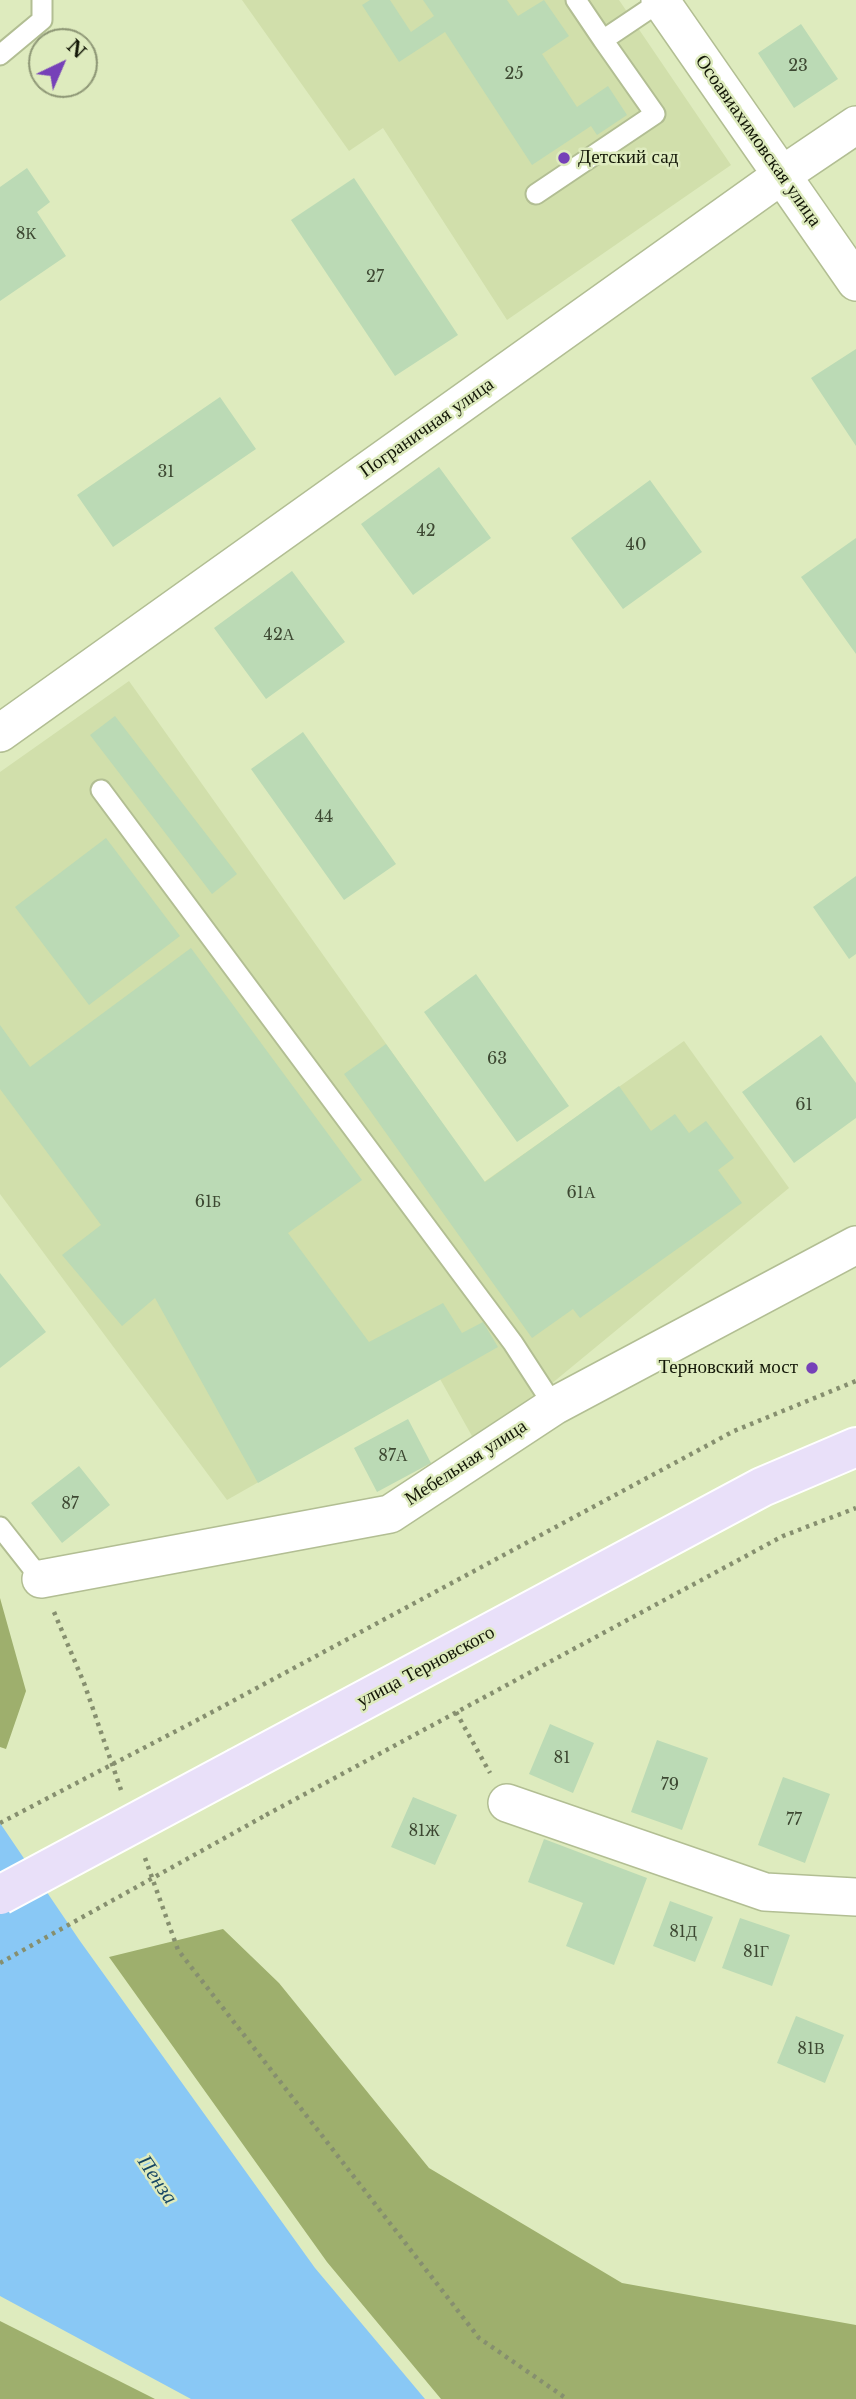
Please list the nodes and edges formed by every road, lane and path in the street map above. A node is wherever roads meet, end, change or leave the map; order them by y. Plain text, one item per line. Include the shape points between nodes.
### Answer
1 (42, 0) edge
2 (576, 0) edge
3 (661, 1) edge
4 (603, 40) junction
5 (0, 55) edge
6 (856, 125) edge
7 (782, 175) junction
8 (536, 194) dead end
9 (856, 282) edge
10 (0, 733) edge
11 (101, 790) dead end
12 (856, 1245) edge
13 (856, 1381) edge
14 (554, 1406) junction
15 (856, 1447) edge
16 (856, 1508) edge
17 (0, 1527) edge
18 (41, 1578) junction
19 (456, 1712) junction
20 (124, 1797) dead end
21 (507, 1803) joint
22 (0, 1823) edge
23 (142, 1848) dead end
24 (0, 1895) edge
25 (856, 1897) edge
26 (0, 1963) edge
27 (567, 2399) edge

1 - 5 lane via 42,20
2 - 4 lane
3 - 4 lane
3 - 7 street, Осоавиахимовская улица
4 - 8 lane via 655,114
6 - 7 street, Пограничная улица
7 - 9 street, Осоавиахимовская улица
7 - 10 street, Пограничная улица
11 - 14 lane via 513,1343
12 - 14 street, Мебельная улица
13 - 22 path, bridge via 734,1431
14 - 18 street, Мебельная улица via 390,1514
15 - 24 main road, улица Терновского, bridge via 762,1487
16 - 19 path via 783,1536
17 - 18 lane
18 - 20 path
19 - 21 path
19 - 26 path, bridge
21 - 25 street via 765,1892
23 - 27 path via 178,1950 479,2338

